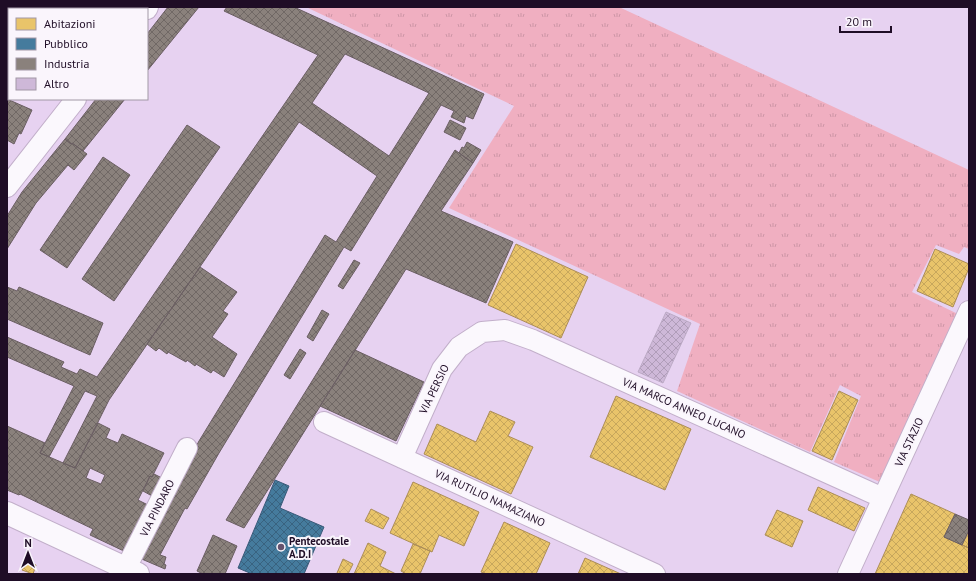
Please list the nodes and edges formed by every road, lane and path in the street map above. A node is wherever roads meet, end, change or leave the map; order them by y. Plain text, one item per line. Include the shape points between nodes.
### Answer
1 (75, 100) edge
2 (7, 187) edge
3 (969, 311) edge
4 (482, 332) joint
5 (324, 422) dead end
6 (187, 448) dead end
7 (402, 458) junction
8 (883, 498) junction
9 (7, 513) edge
10 (132, 571) edge
11 (655, 574) edge
12 (848, 574) edge

1 - 2 street
3 - 8 street, VIA STAZIO
4 - 7 street, VIA PERSIO via 459,347 442,369
4 - 8 street, VIA MARCO ANNEO LUCANO via 505,330 533,340
5 - 7 street, VIA RUTILIO NAMAZIANO
6 - 10 street, VIA PINDARO
7 - 11 street, VIA RUTILIO NAMAZIANO
8 - 12 street, VIA STAZIO
9 - 10 street

